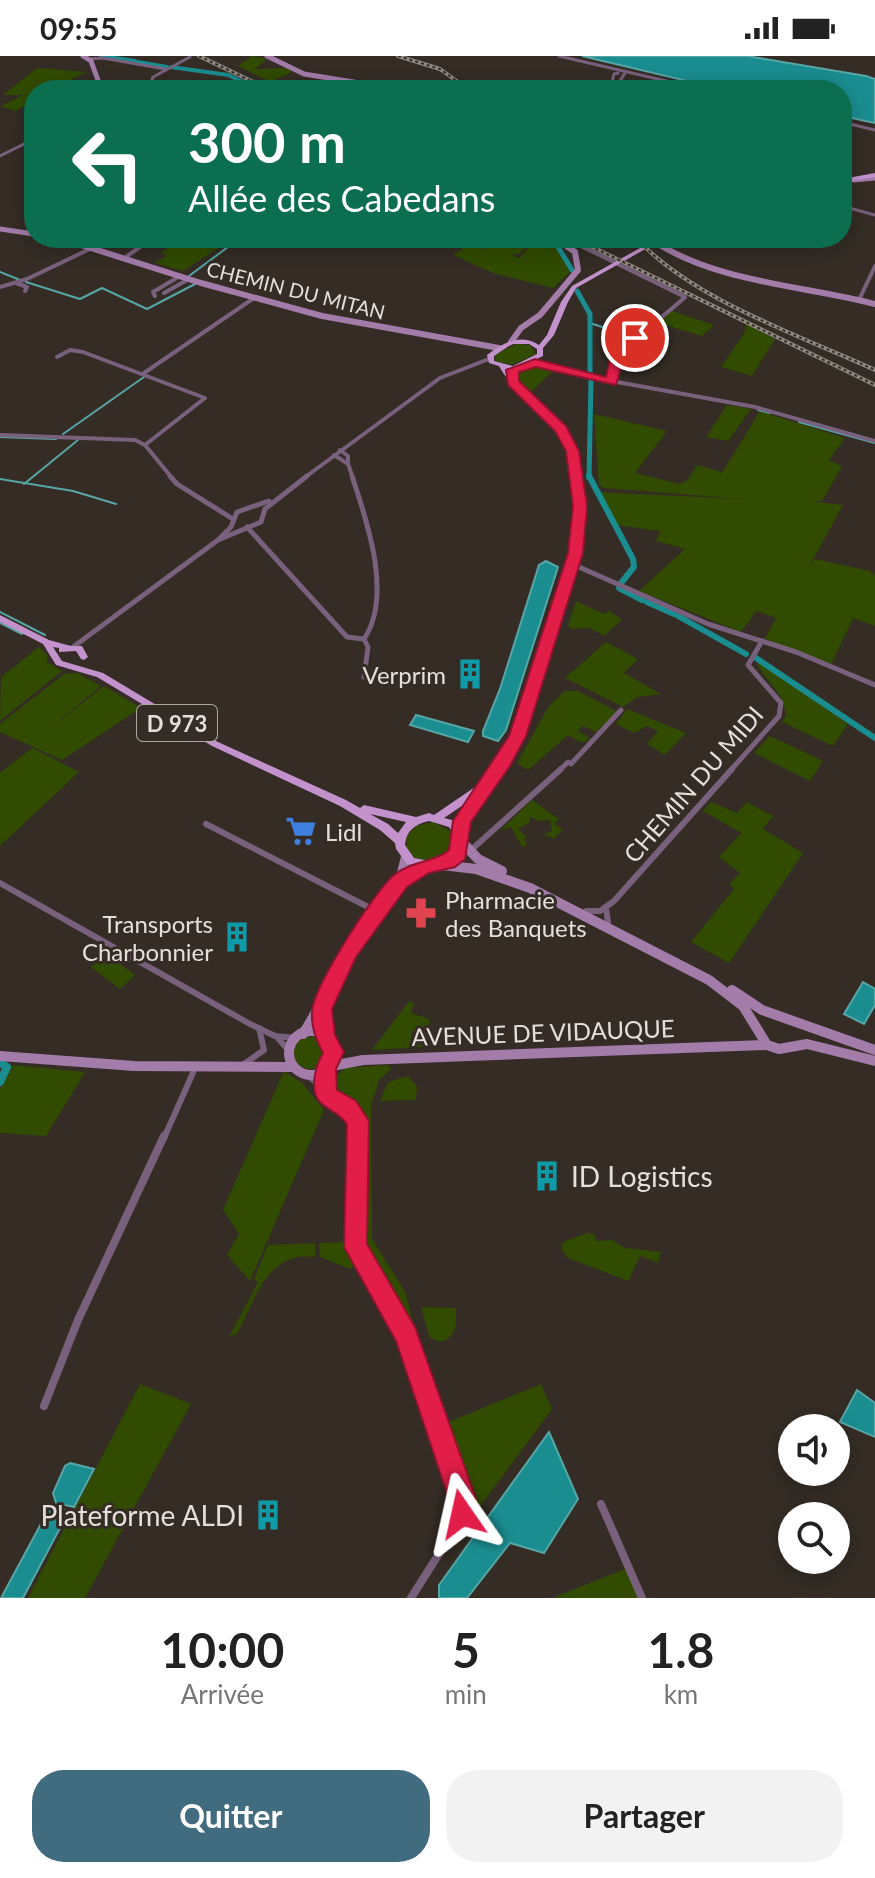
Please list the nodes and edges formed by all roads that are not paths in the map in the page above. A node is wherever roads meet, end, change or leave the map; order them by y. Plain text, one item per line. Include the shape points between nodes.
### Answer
1 (267, 56) edge
2 (552, 56) edge
3 (559, 56) edge
4 (85, 57) edge
5 (190, 57) edge
6 (165, 69) junction
7 (621, 74) junction
8 (98, 80) edge
9 (153, 80) edge
10 (341, 80) edge
11 (618, 80) edge
12 (618, 80) edge
13 (662, 80) joint
14 (852, 124) edge
15 (875, 130) edge
16 (24, 144) edge
17 (0, 156) edge
18 (875, 176) edge
19 (852, 179) edge
20 (852, 179) edge
21 (852, 209) edge
22 (875, 215) edge
23 (0, 229) edge
24 (24, 233) edge
25 (92, 248) edge
26 (101, 248) edge
27 (138, 248) edge
28 (570, 248) edge
29 (586, 248) edge
30 (642, 248) edge
31 (665, 248) edge
32 (126, 257) junction
33 (66, 261) junction
34 (76, 266) dead end
35 (875, 266) edge
36 (180, 276) junction
37 (189, 279) junction
38 (16, 283) junction
39 (0, 287) edge
40 (25, 291) dead end
41 (164, 293) dead end
42 (155, 296) dead end
43 (254, 298) junction
44 (859, 300) junction
45 (875, 304) edge
46 (517, 333) junction
47 (511, 342) junction
48 (533, 344) junction
49 (481, 348) junction
50 (499, 348) junction
51 (57, 357) dead end
52 (539, 357) junction
53 (494, 361) junction
54 (529, 362) junction
55 (546, 365) junction
56 (514, 368) junction
57 (144, 373) junction
58 (513, 382) junction
59 (612, 382) junction
60 (0, 435) edge
61 (875, 441) edge
62 (145, 445) junction
63 (340, 450) junction
64 (334, 455) junction
65 (348, 464) junction
66 (276, 498) junction
67 (214, 506) junction
68 (251, 508) junction
69 (240, 510) junction
70 (263, 514) junction
71 (234, 520) junction
72 (258, 524) junction
73 (246, 527) junction
74 (218, 540) junction
75 (262, 540) junction
76 (579, 567) dead end
77 (0, 618) edge
78 (90, 636) junction
79 (364, 639) junction
80 (354, 640) junction
81 (762, 641) junction
82 (46, 642) junction
83 (77, 650) junction
84 (57, 655) junction
85 (366, 658) junction
86 (72, 665) junction
87 (100, 675) junction
88 (364, 677) dead end
89 (875, 685) edge
90 (621, 710) dead end
91 (489, 781) junction
92 (343, 803) junction
93 (436, 818) junction
94 (416, 820) junction
95 (206, 824) dead end
96 (460, 837) junction
97 (400, 841) junction
98 (470, 851) junction
99 (406, 857) junction
100 (442, 865) junction
101 (425, 866) junction
102 (400, 881) junction
103 (0, 883) edge
104 (606, 908) junction
105 (376, 911) junction
106 (586, 911) junction
107 (608, 922) junction
108 (322, 1009) junction
109 (771, 1013) junction
110 (791, 1021) junction
111 (756, 1026) junction
112 (259, 1028) junction
113 (275, 1036) junction
114 (300, 1036) junction
115 (329, 1040) junction
116 (767, 1045) junction
117 (725, 1046) junction
118 (790, 1046) junction
119 (875, 1050) edge
120 (288, 1052) junction
121 (0, 1056) edge
122 (363, 1060) junction
123 (875, 1061) edge
124 (270, 1064) junction
125 (241, 1065) junction
126 (196, 1066) junction
127 (293, 1067) junction
128 (326, 1068) junction
129 (306, 1074) junction
130 (326, 1095) junction
131 (44, 1406) dead end
132 (601, 1504) dead end
133 (411, 1598) edge
134 (642, 1598) edge

1 - 10 street via 304,74
2 - 7 street
3 - 7 street
4 - 6 street
4 - 8 street
5 - 6 street
6 - 9 street
7 - 11 street
7 - 12 street
7 - 13 street
7 - 13 street
14 - 15 street
16 - 17 street
18 - 19 main road
18 - 20 street
21 - 22 street
23 - 24 street
25 - 33 street
26 - 32 street, CHEMIN DU MITAN
27 - 32 street
28 - 46 street via 578,270 540,315
29 - 59 street via 685,297 625,348 613,367
30 - 48 main road via 571,290 549,340
31 - 44 street via 712,267
32 - 36 street, CHEMIN DU MITAN
33 - 34 street
33 - 38 street
35 - 44 street
36 - 37 street, CHEMIN DU MITAN
36 - 42 street via 153,292
37 - 41 street
37 - 43 street, CHEMIN DU MITAN
38 - 39 street
38 - 40 street via 27,287
43 - 49 street, CHEMIN DU MITAN
43 - 57 street
44 - 45 street
46 - 47 street
46 - 48 street
47 - 48 main road
47 - 50 main road
48 - 52 main road
49 - 50 street, CHEMIN DU MITAN
49 - 53 street, CHEMIN DU MITAN
50 - 53 main road
51 - 57 street via 75,351
52 - 54 main road
52 - 55 street
53 - 56 main road
53 - 58 main road
53 - 63 street via 432,383
54 - 55 street
54 - 56 main road
55 - 59 street
56 - 58 main road
57 - 62 street via 205,398
58 - 91 main road via 570,443 580,527 524,719
59 - 61 street via 755,407
60 - 62 street via 135,440
62 - 67 street via 177,484
63 - 64 street
63 - 65 street
64 - 65 street
64 - 66 street
65 - 79 street via 374,560 373,622
66 - 68 street
66 - 70 street
67 - 69 street
67 - 71 street
68 - 69 street
68 - 70 street
69 - 71 street
70 - 72 street
71 - 73 street
71 - 74 street
72 - 73 street
72 - 75 street
73 - 74 street
73 - 75 street
74 - 78 street
75 - 80 street
76 - 81 street via 708,624
77 - 82 main road
78 - 83 street
78 - 83 street
79 - 80 street
79 - 85 street
80 - 85 street
81 - 89 street
81 - 104 street, CHEMIN DU MIDI via 748,665 781,703 779,716
82 - 83 main road
82 - 84 main road
83 - 84 main road
83 - 86 main road
83 - 87 main road, D 973
84 - 86 main road via 59,663
85 - 88 street
86 - 87 main road, D 973
87 - 92 main road, D 973 via 215,744
90 - 98 street via 571,764
91 - 93 main road
91 - 96 main road
92 - 94 main road, D 973
92 - 97 main road, D 973
93 - 94 main road
93 - 96 main road via 452,824
94 - 97 main road via 404,829
95 - 105 street
96 - 98 street
96 - 100 main road via 454,858
97 - 99 main road
98 - 106 street
99 - 101 main road
99 - 102 street
100 - 101 main road
100 - 111 street via 493,874 583,913 716,984 743,1006
101 - 102 street
102 - 105 street
103 - 112 street
104 - 106 street
104 - 107 street
105 - 108 street
106 - 107 street
107 - 109 street
108 - 114 street
108 - 115 street
109 - 110 street
109 - 111 street
110 - 118 street via 797,1034
110 - 119 street
111 - 116 street
111 - 117 street via 747,1038
112 - 113 street
112 - 125 street via 264,1050
113 - 114 street
113 - 120 street
114 - 115 street
114 - 120 street
115 - 122 street, AVENUE DE VIDAUQUE via 343,1054
115 - 128 street via 334,1052
116 - 117 street, AVENUE DE VIDAUQUE
116 - 118 street
117 - 122 street, AVENUE DE VIDAUQUE
118 - 123 street via 822,1047
120 - 124 street
120 - 127 street
121 - 126 street
122 - 128 street, AVENUE DE VIDAUQUE
124 - 125 street
124 - 127 street
125 - 126 street
126 - 131 street via 143,1189 67,1341
127 - 129 street
128 - 129 street
128 - 130 street
129 - 130 street
130 - 133 street via 358,1121 356,1247 406,1336 462,1499 462,1514
132 - 134 street

